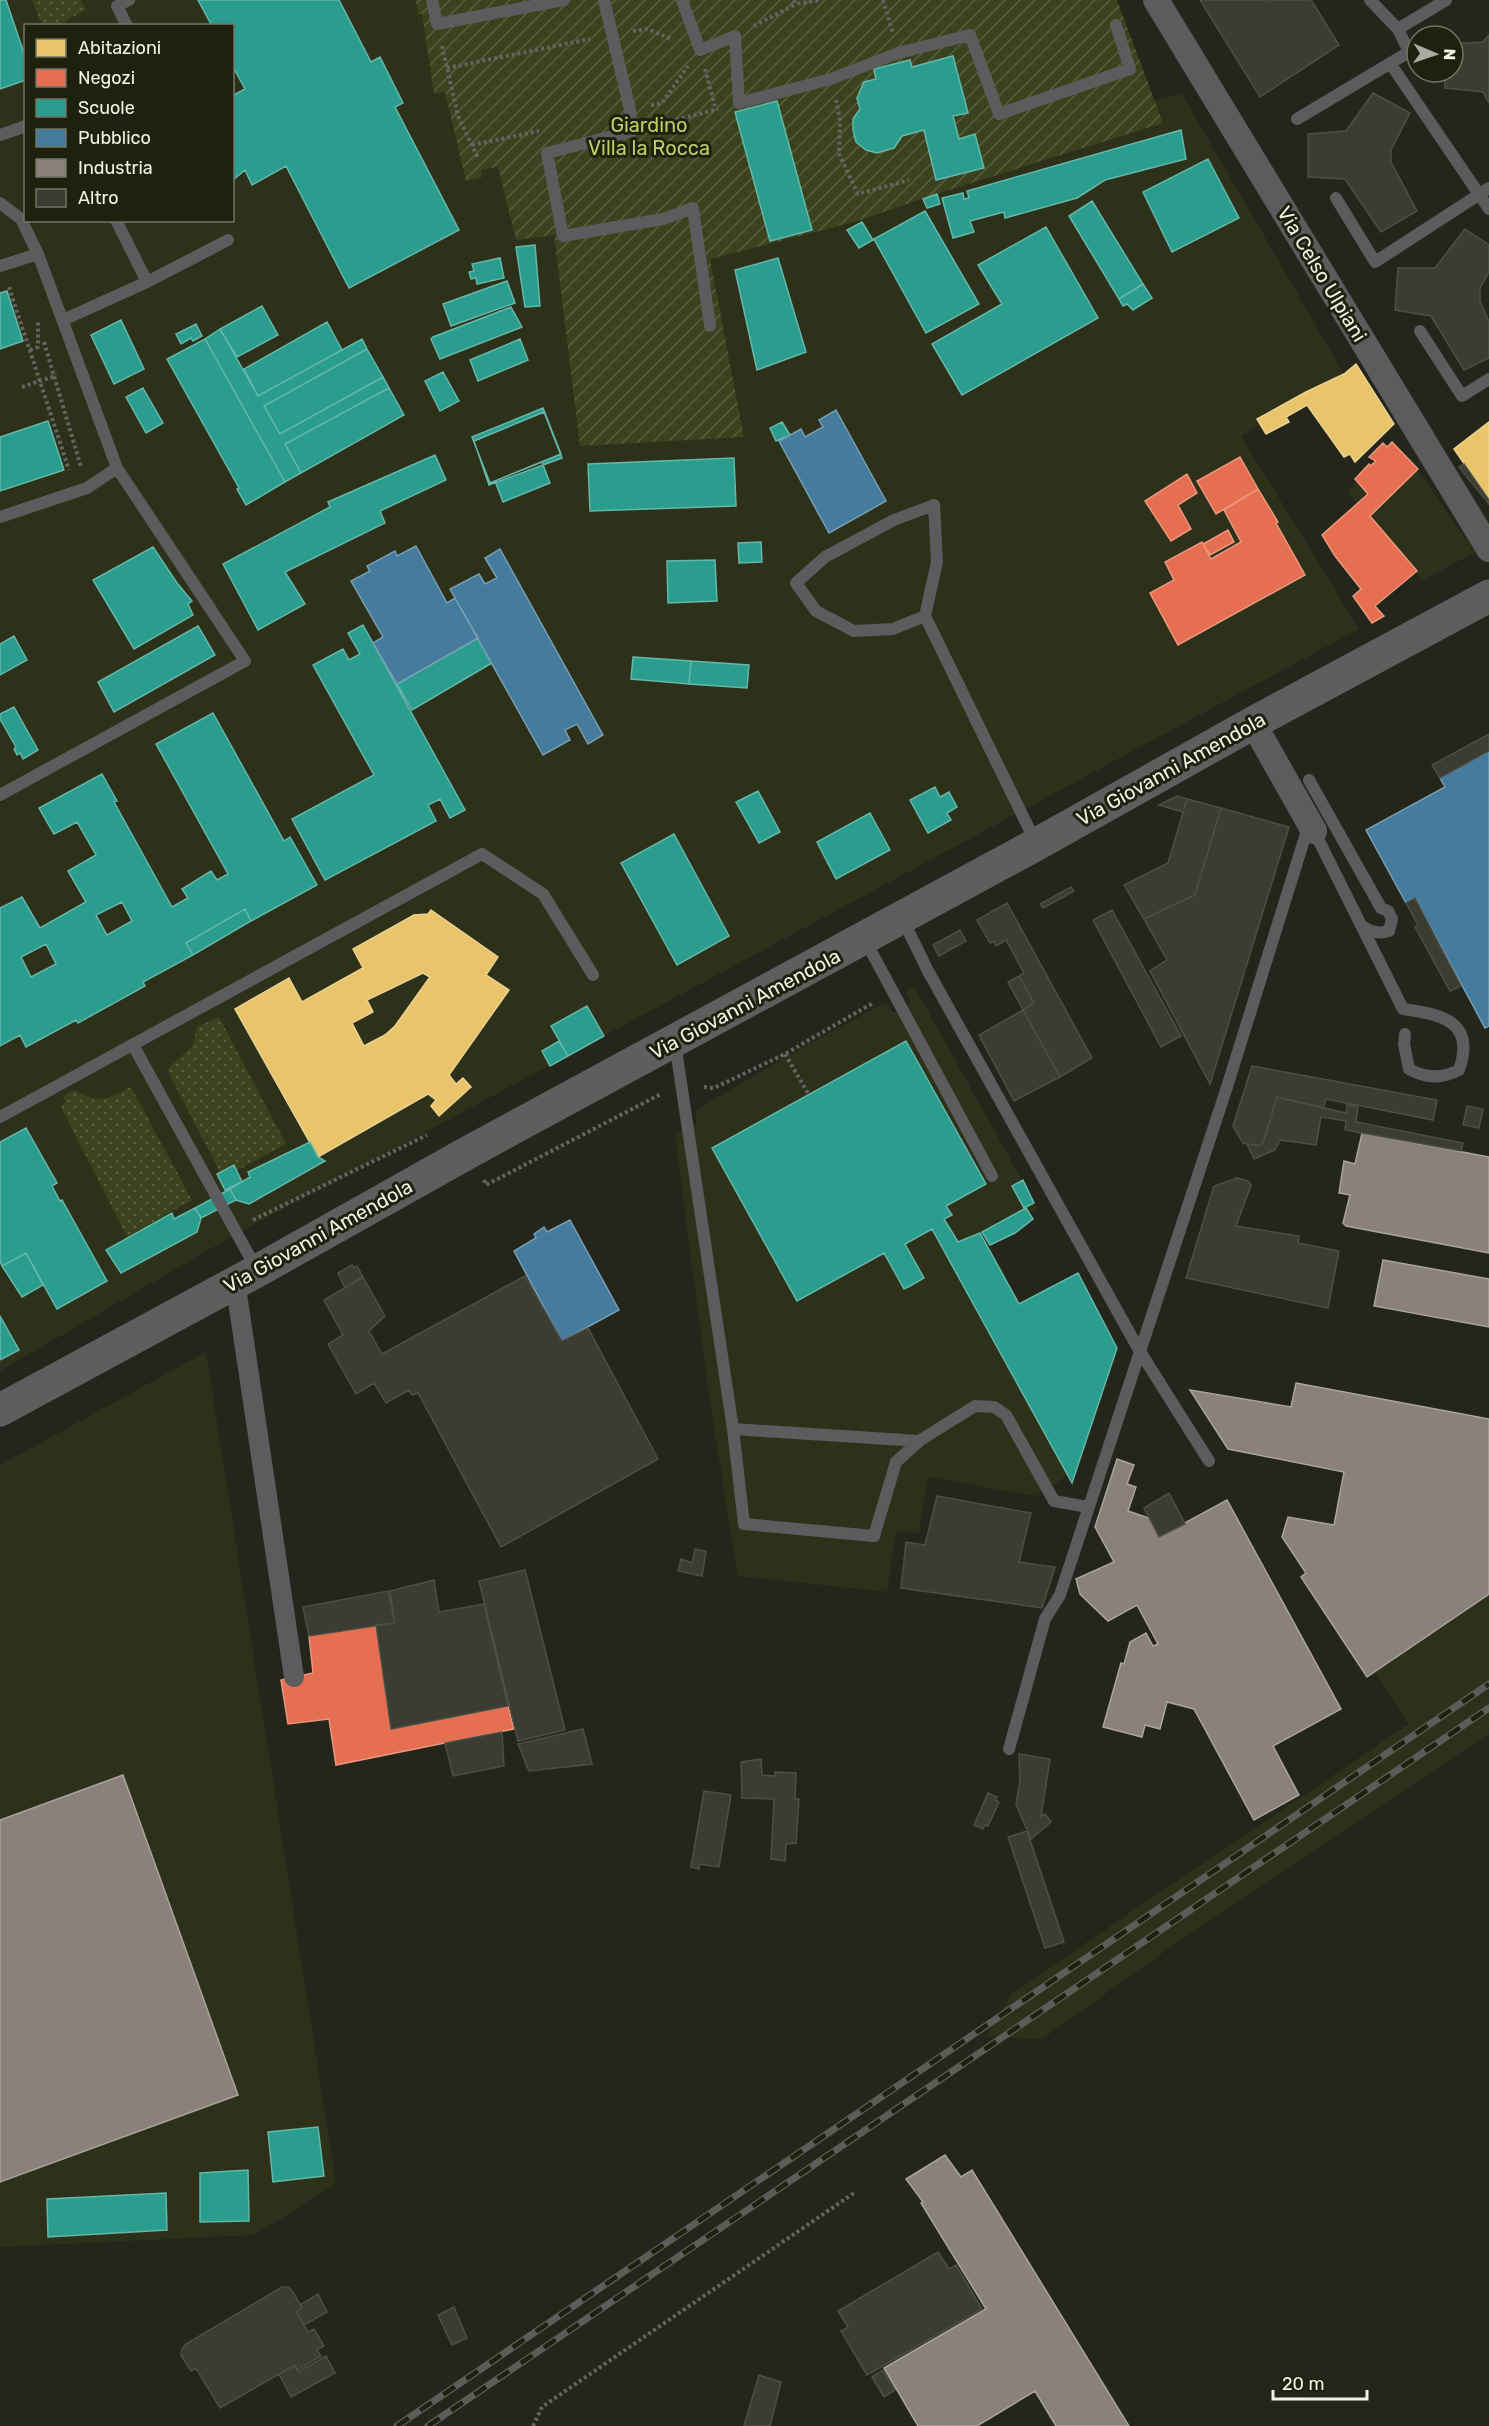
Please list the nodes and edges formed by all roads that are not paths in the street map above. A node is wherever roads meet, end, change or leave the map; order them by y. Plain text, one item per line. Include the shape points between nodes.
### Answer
1 (129, 0) edge
2 (432, 0) edge
3 (564, 0) edge
4 (604, 0) edge
5 (681, 0) edge
6 (1156, 0) edge
7 (1370, 0) edge
8 (1446, 0) edge
9 (126, 24) edge
10 (1116, 25) dead end
11 (1398, 29) junction
12 (1390, 63) junction
13 (1297, 119) dead end
14 (24, 127) edge
15 (0, 135) edge
16 (1484, 191) edge
17 (1336, 198) dead end
18 (0, 203) edge
19 (1489, 209) edge
20 (117, 222) edge
21 (228, 240) dead end
22 (38, 254) junction
23 (0, 266) edge
24 (147, 282) junction
25 (63, 320) junction
26 (710, 326) dead end
27 (1420, 331) dead end
28 (1489, 379) edge
29 (117, 468) junction
30 (0, 517) edge
31 (1489, 549) edge
32 (1489, 596) edge
33 (926, 616) junction
34 (1252, 723) junction
35 (1309, 780) dead end
36 (0, 795) edge
37 (1312, 826) junction
38 (1037, 844) junction
39 (902, 917) junction
40 (1363, 927) junction
41 (864, 939) junction
42 (593, 975) dead end
43 (1405, 1034) dead end
44 (675, 1042) junction
45 (133, 1045) junction
46 (0, 1117) edge
47 (992, 1176) dead end
48 (246, 1276) junction
49 (1139, 1350) junction
50 (0, 1410) edge
51 (733, 1429) junction
52 (919, 1441) junction
53 (1209, 1461) dead end
54 (1088, 1507) junction
55 (294, 1677) dead end
56 (1010, 1749) dead end

1 - 9 lane via 117,6
2 - 3 lane via 436,24
4 - 26 lane via 632,132 547,153 563,236 663,219 693,208
5 - 10 lane via 700,50 735,36 739,103 831,79 898,53 970,35 999,114 1130,69
6 - 31 street, Via Celso Ulpiani
7 - 11 lane
8 - 11 lane
11 - 12 lane via 1409,52
12 - 13 lane
12 - 16 lane
14 - 15 lane
16 - 17 lane via 1375,262
16 - 19 lane
18 - 22 lane via 21,219
20 - 24 lane
21 - 24 lane
22 - 23 lane
22 - 25 lane
24 - 25 lane
25 - 29 lane
27 - 28 lane via 1462,396
29 - 30 lane via 87,488
29 - 36 lane via 245,661
32 - 34 main road, Via Giovanni Amendola
33 - 33 lane via 937,562 934,505 894,520 825,557 796,583 816,611 855,631 893,629
33 - 38 lane
34 - 37 street
34 - 38 main road, Via Giovanni Amendola
35 - 40 lane via 1381,908 1392,919 1389,931 1384,933
37 - 40 lane
37 - 49 lane
38 - 39 main road, Via Giovanni Amendola
39 - 41 main road, Via Giovanni Amendola
39 - 49 lane via 928,971
40 - 43 lane via 1403,1009 1434,1013 1458,1030 1463,1045 1459,1070 1435,1077 1409,1069
41 - 44 main road, Via Giovanni Amendola
41 - 47 lane
42 - 45 lane via 543,894 482,854
44 - 48 main road, Via Giovanni Amendola
44 - 51 lane
45 - 46 lane
45 - 48 lane
48 - 50 main road, Via Giovanni Amendola
48 - 55 street
49 - 53 lane
49 - 54 lane
51 - 52 lane
51 - 52 lane via 744,1524 874,1536 896,1462
52 - 54 lane via 975,1406 994,1407 1006,1415 1054,1501
54 - 56 lane via 1060,1595 1045,1619

